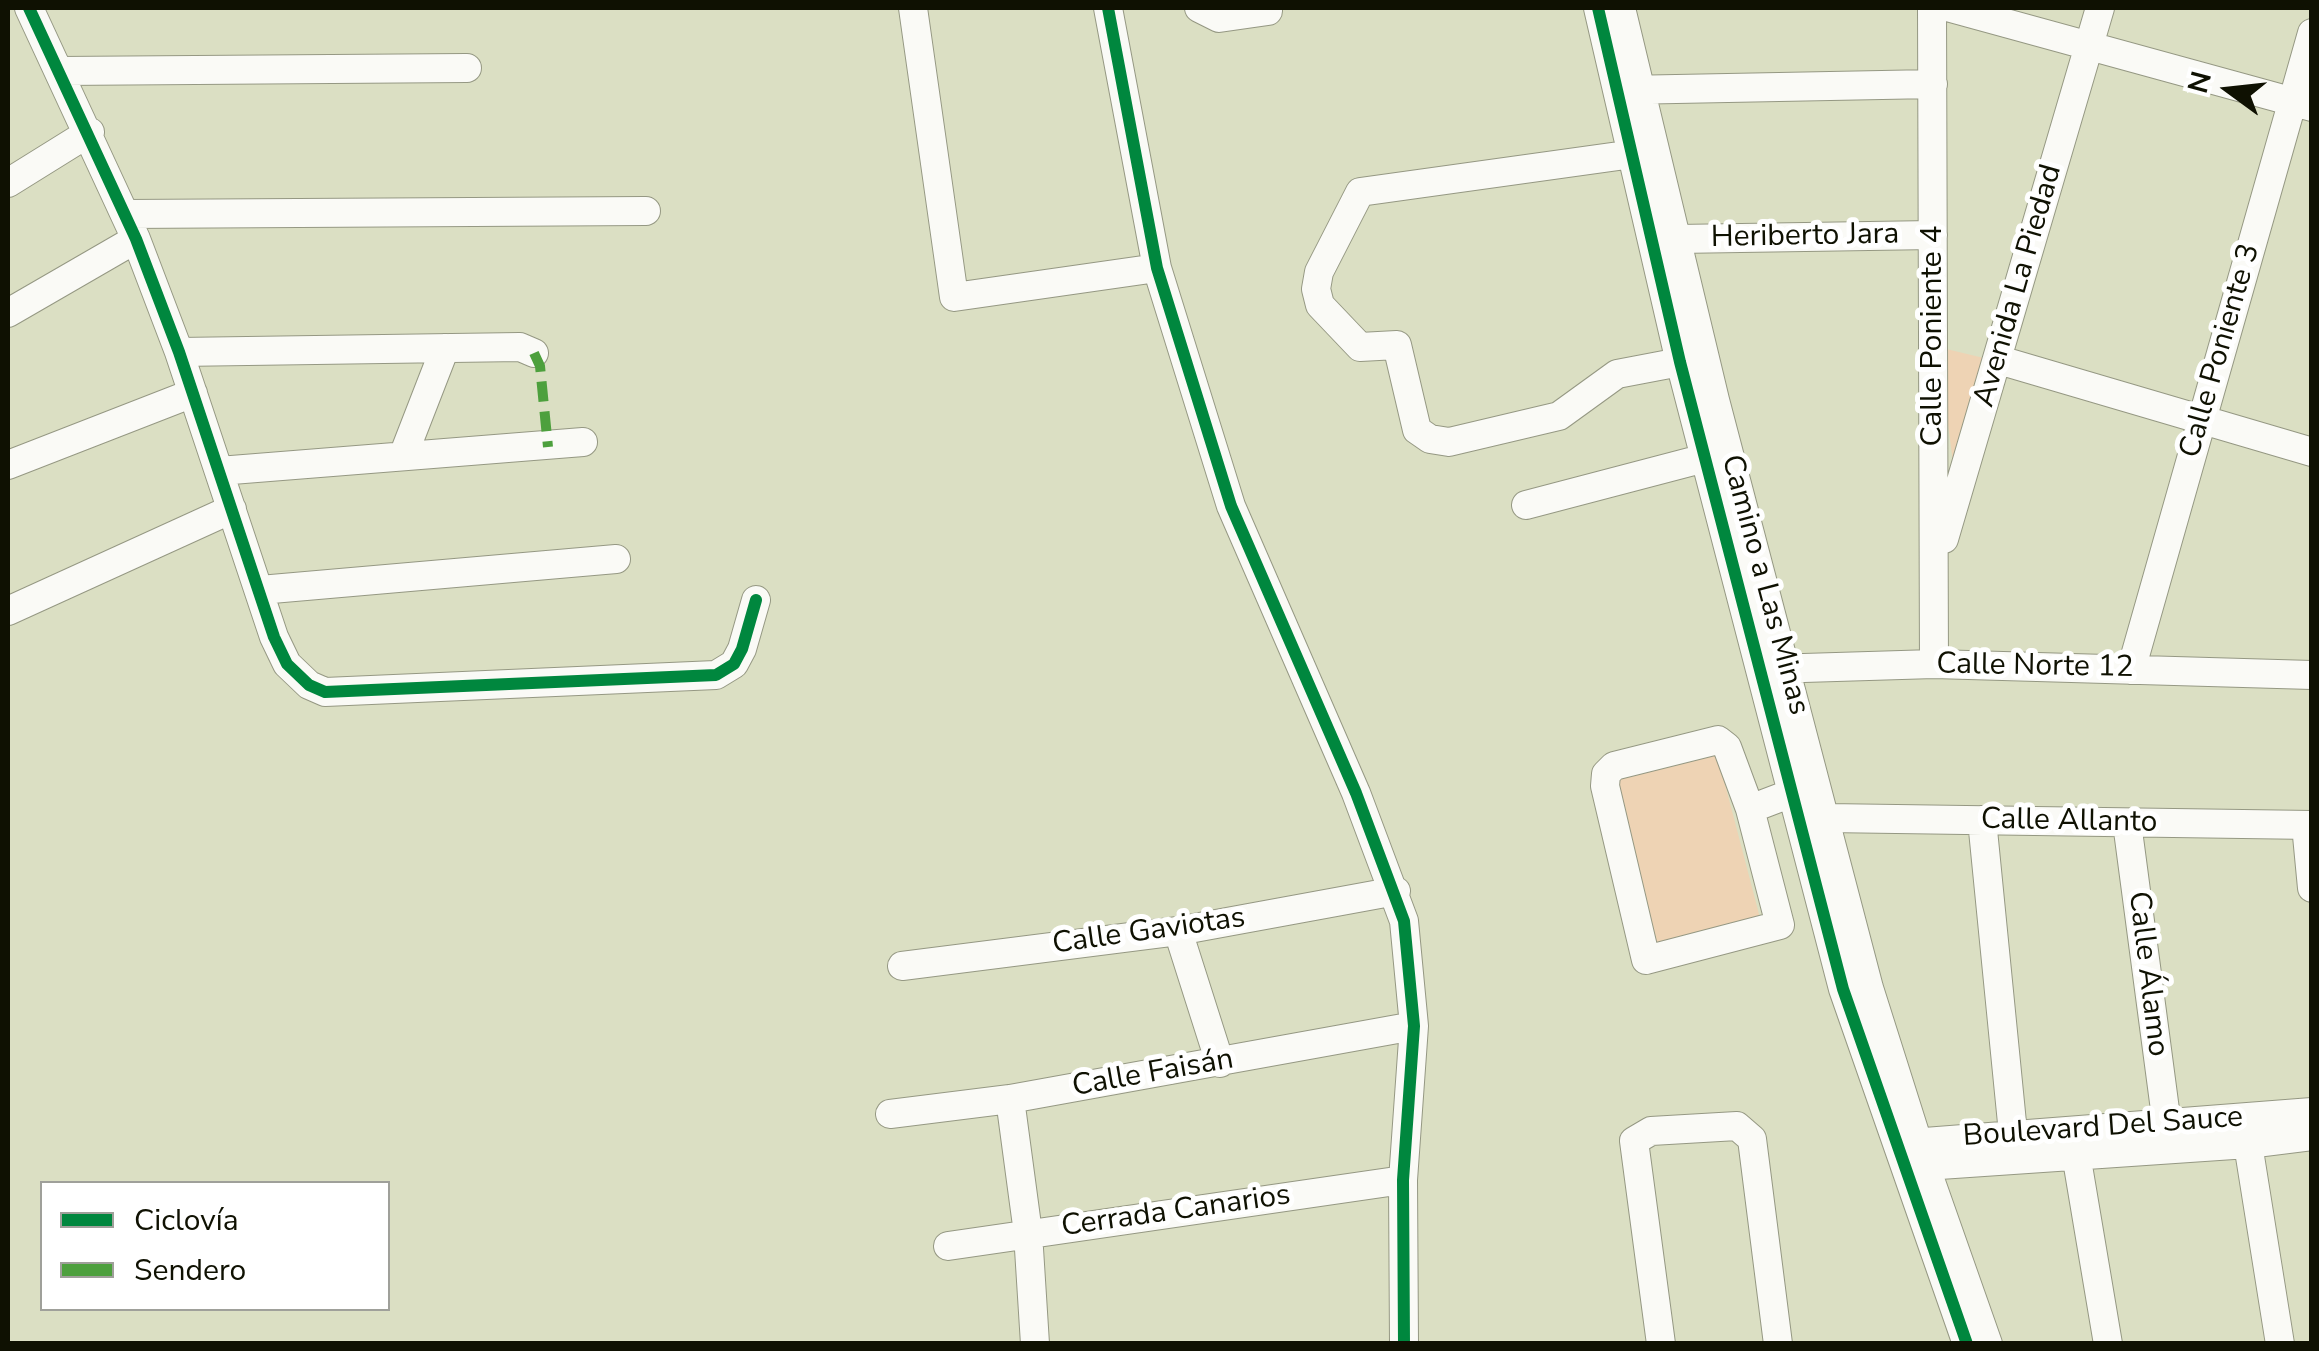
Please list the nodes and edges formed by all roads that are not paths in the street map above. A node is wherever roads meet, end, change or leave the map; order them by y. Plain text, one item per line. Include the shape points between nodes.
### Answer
1 (29, 8) edge
2 (913, 8) edge
3 (1108, 8) edge
4 (1199, 8) edge
5 (1598, 8) edge
6 (1621, 8) edge
7 (1932, 8) edge
8 (1951, 8) edge
9 (2100, 8) edge
10 (1268, 11) dead end
11 (2312, 33) edge
12 (2090, 43) junction
13 (467, 68) dead end
14 (60, 70) junction
15 (1934, 84) junction
16 (1629, 90) junction
17 (2302, 104) edge
18 (90, 132) junction
19 (1633, 154) junction
20 (8, 183) edge
21 (646, 210) dead end
22 (131, 226) junction
23 (1933, 235) junction
24 (1678, 238) junction
25 (1158, 268) junction
26 (8, 313) edge
27 (445, 348) junction
28 (179, 352) junction
29 (534, 353) dead end
30 (1999, 360) junction
31 (1680, 362) junction
32 (193, 393) junction
33 (2201, 420) junction
34 (583, 442) dead end
35 (2312, 452) edge
36 (403, 456) junction
37 (1705, 458) junction
38 (8, 464) edge
39 (219, 471) junction
40 (1526, 505) dead end
41 (232, 509) junction
42 (616, 559) dead end
43 (1936, 563) junction
44 (260, 590) junction
45 (756, 600) dead end
46 (8, 611) edge
47 (1934, 664) junction
48 (1788, 668) junction
49 (1759, 670) junction
50 (2131, 670) junction
51 (2312, 675) edge
52 (1792, 793) junction
53 (1750, 809) junction
54 (1826, 818) junction
55 (1982, 820) junction
56 (2127, 823) junction
57 (2309, 825) edge
58 (2312, 888) edge
59 (1396, 891) junction
60 (1178, 931) junction
61 (902, 966) dead end
62 (1414, 1026) junction
63 (1220, 1063) junction
64 (1010, 1099) junction
65 (2312, 1112) edge
66 (890, 1114) dead end
67 (2167, 1125) junction
68 (2013, 1134) junction
69 (2312, 1136) edge
70 (2248, 1144) junction
71 (2076, 1154) junction
72 (1910, 1155) junction
73 (1403, 1180) junction
74 (1028, 1233) junction
75 (948, 1246) dead end
76 (1034, 1344) edge
77 (1404, 1344) edge
78 (1661, 1344) edge
79 (1778, 1344) edge
80 (1967, 1344) edge
81 (1988, 1344) edge
82 (2108, 1344) edge
83 (2280, 1344) edge

1 - 14 street
2 - 25 street via 954,296
3 - 25 street
4 - 10 street via 1219,18
5 - 16 street, Camino a Las Minas
6 - 16 street, Camino a Las Minas
7 - 15 street, Calle Poniente 4
8 - 12 street
9 - 12 street, Avenida La Piedad
11 - 17 street, Calle Poniente 3
12 - 17 street
12 - 30 street, Avenida La Piedad
13 - 14 street
14 - 18 street
15 - 16 street
15 - 23 street, Calle Poniente 4
16 - 19 street, Camino a Las Minas
16 - 24 street, Camino a Las Minas
17 - 33 street, Calle Poniente 3
18 - 20 street
18 - 22 street
19 - 31 street, Camino a Las Minas
19 - 31 street via 1360,192 1319,272 1320,305 1360,347 1397,346 1417,430 1430,440 1449,442 1559,416 1617,374
21 - 22 street
22 - 26 street
22 - 28 street
23 - 24 street, Heriberto Jara
23 - 43 street, Calle Poniente 4
24 - 48 street, Camino a Las Minas
25 - 59 street via 1231,506
27 - 28 street
27 - 29 street via 520,347
27 - 36 street
28 - 32 street
30 - 33 street
30 - 43 street, Avenida La Piedad
31 - 37 street, Camino a Las Minas
32 - 38 street
32 - 39 street
33 - 35 street
33 - 50 street, Calle Poniente 3
34 - 36 street
36 - 39 street
37 - 40 street
37 - 49 street, Camino a Las Minas
39 - 41 street
41 - 44 street
41 - 46 street
42 - 44 street
43 - 47 street, Calle Poniente 4
44 - 45 street via 287,664 325,692 716,675 734,664
47 - 48 street, Calle Norte 12
47 - 50 street, Calle Norte 12
48 - 49 street, Calle Norte 12
48 - 54 street, Camino a Las Minas
49 - 52 street, Camino a Las Minas
50 - 51 street, Calle Norte 12
52 - 53 street
52 - 72 street, Camino a Las Minas via 1842,989
53 - 53 street via 1780,924 1646,960 1606,774 1614,766 1718,740 1727,746
54 - 55 street, Calle Allanto
54 - 72 street, Camino a Las Minas
55 - 56 street, Calle Allanto
55 - 68 street
56 - 57 street, Calle Allanto
56 - 67 street, Calle Álamo
57 - 58 street
59 - 60 street, Calle Gaviotas
59 - 62 street via 1410,952
60 - 61 street, Calle Gaviotas
60 - 63 street
62 - 63 street, Calle Faisán
62 - 73 street
63 - 64 street, Calle Faisán
64 - 66 street, Calle Faisán
64 - 74 street
65 - 67 street, Boulevard Del Sauce
67 - 68 street, Boulevard Del Sauce
68 - 72 street, Boulevard Del Sauce
69 - 70 street, Boulevard Del Sauce
70 - 71 street, Boulevard Del Sauce
70 - 83 street
71 - 72 street, Boulevard Del Sauce
71 - 82 street
72 - 80 street
72 - 81 street
73 - 74 street, Cerrada Canarios
73 - 77 street
74 - 75 street, Cerrada Canarios
74 - 76 street
78 - 79 street via 1634,1141 1651,1132 1737,1126 1752,1140

